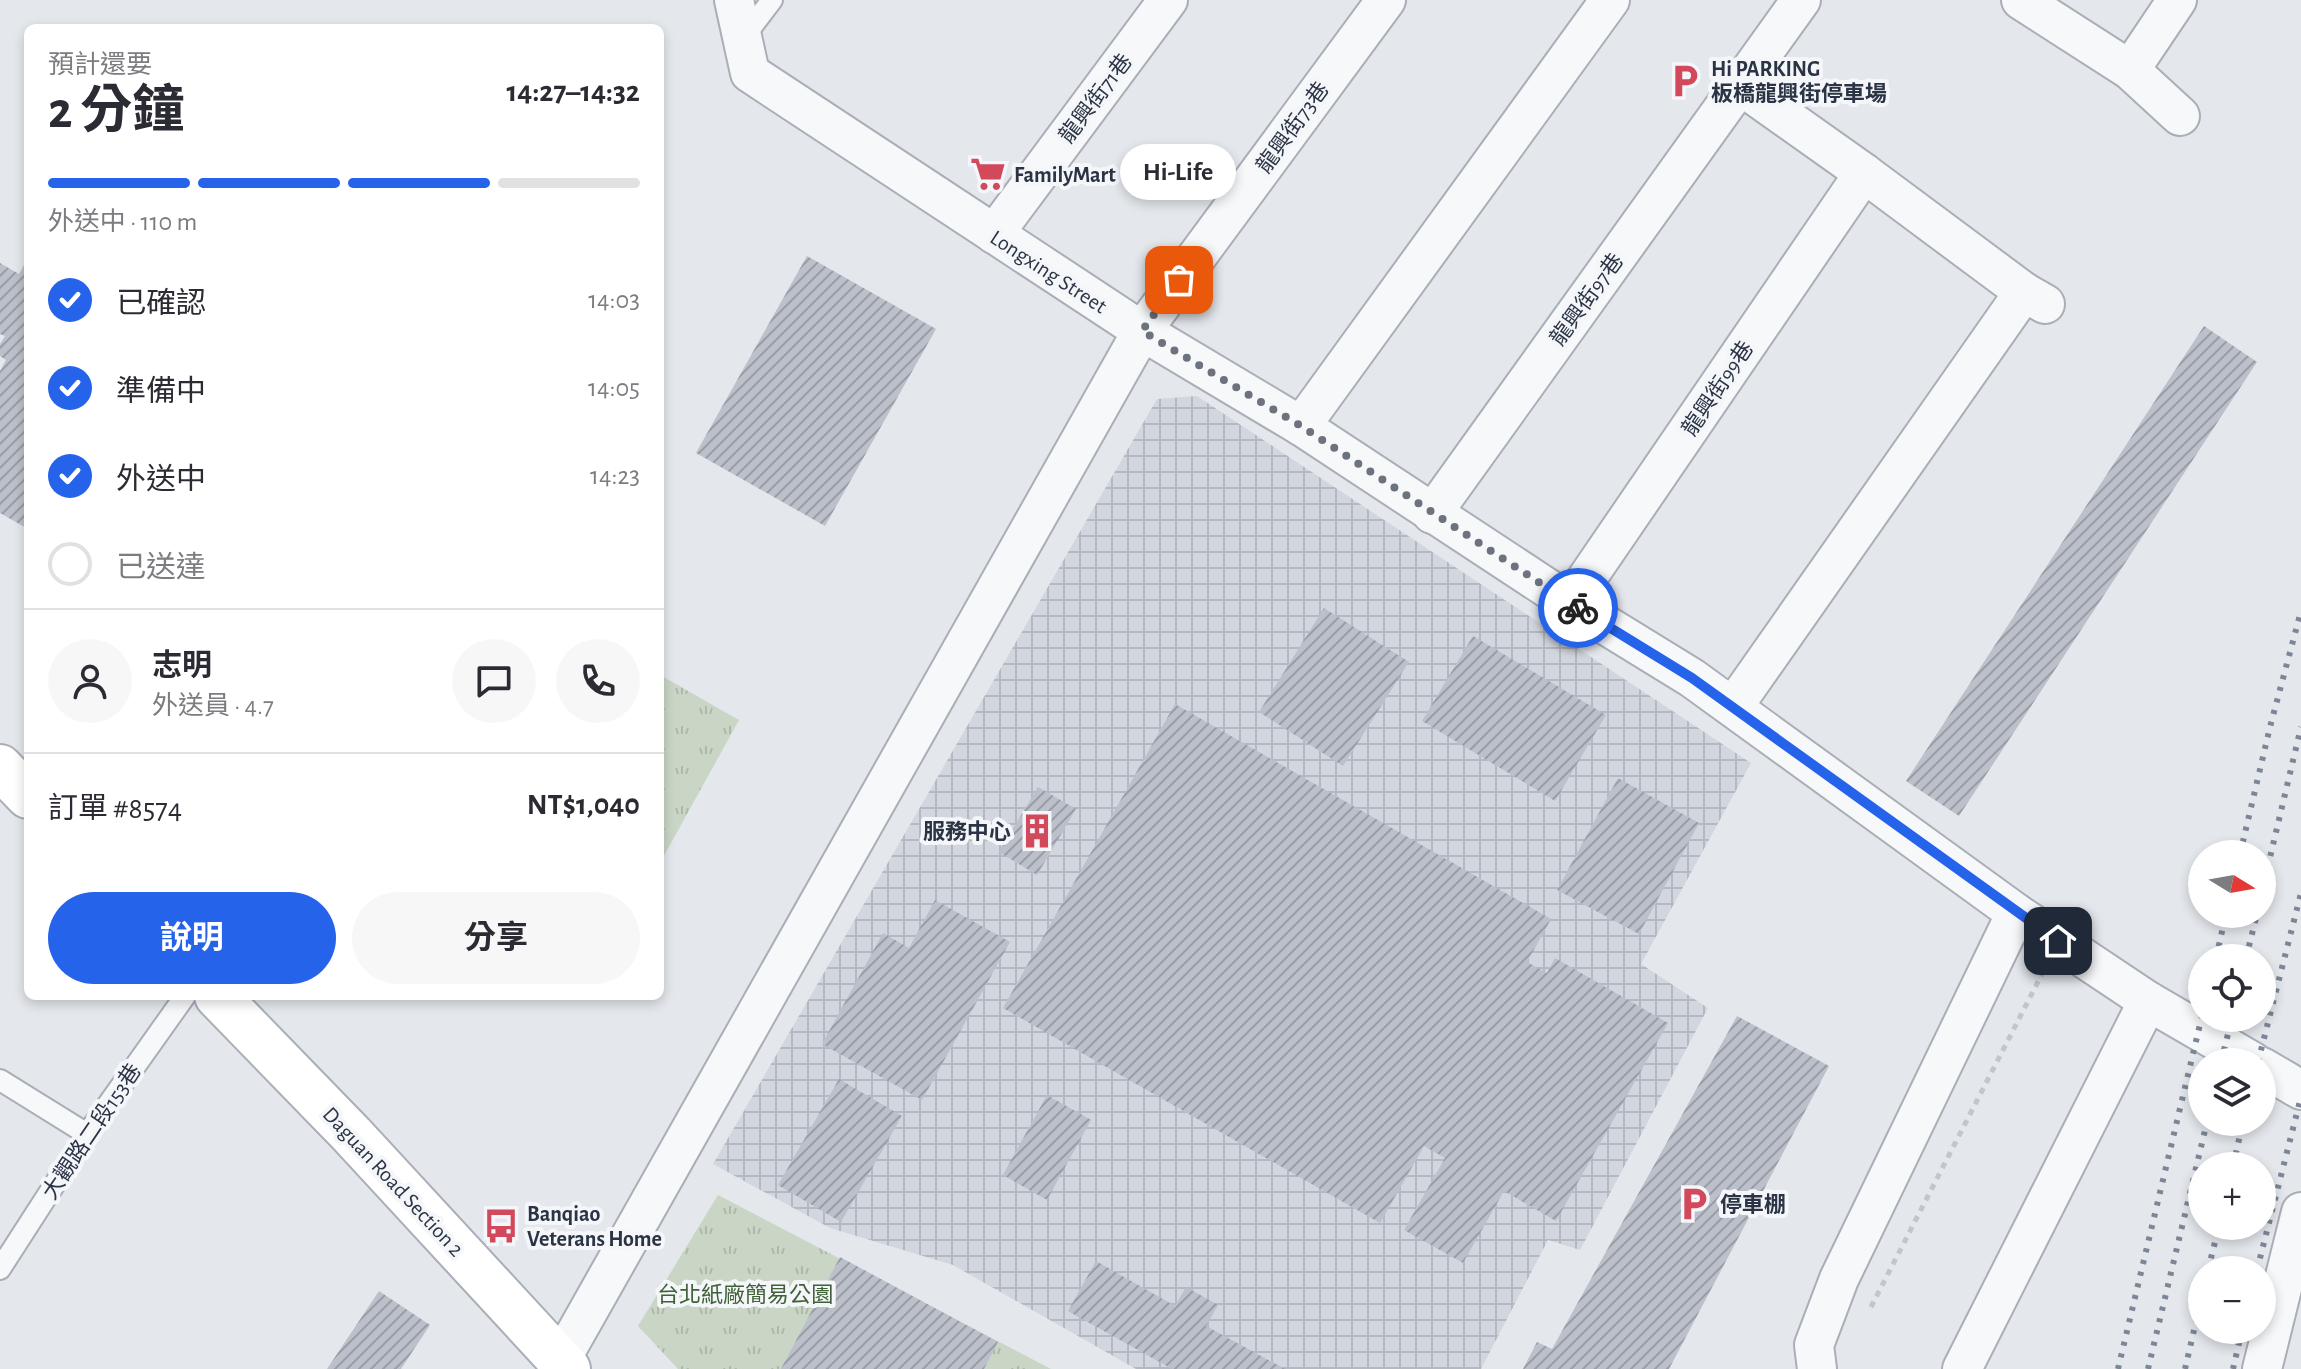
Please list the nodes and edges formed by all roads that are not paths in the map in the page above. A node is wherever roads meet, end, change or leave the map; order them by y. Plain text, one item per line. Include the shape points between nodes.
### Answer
1 (772, 0) edge
2 (1168, 0) edge
3 (1386, 0) edge
4 (1610, 0) edge
5 (1801, 0) edge
6 (2021, 0) edge
7 (2177, 0) edge
8 (732, 11) edge
9 (2130, 70) junction
10 (1740, 85) junction
11 (2180, 116) dead end
12 (1864, 173) junction
13 (994, 234) junction
14 (1142, 331) junction
15 (1301, 426) junction
16 (1432, 514) junction
17 (1570, 603) junction
18 (1733, 707) junction
19 (0, 767) edge
20 (24, 792) edge
21 (2016, 913) junction
22 (182, 1000) edge
23 (221, 1000) edge
24 (2148, 1001) junction
25 (2229, 1048) edge
26 (2276, 1075) edge
27 (0, 1080) edge
28 (2301, 1090) edge
29 (87, 1134) junction
30 (2301, 1212) edge
31 (0, 1269) edge
32 (564, 1365) edge
33 (1817, 1369) edge
34 (1962, 1369) edge
35 (2262, 1369) edge

1 - 8 lane
2 - 13 street, 龍興街71巷
3 - 14 street, 龍興街73巷
4 - 15 street
5 - 10 street, 龍興街97巷
6 - 9 street
7 - 9 street
8 - 13 street, Longxing Street via 750,73
9 - 11 street
10 - 12 street
10 - 16 street, 龍興街97巷
12 - 17 street, 龍興街99巷
12 - 18 street via 2034,298
13 - 14 street, Longxing Street
14 - 15 street, Longxing Street
14 - 32 street, 龍興街73巷
15 - 16 street, Longxing Street
16 - 17 street, Longxing Street
17 - 18 street, Longxing Street
18 - 21 street, Longxing Street
19 - 20 main road
21 - 24 street, Longxing Street
21 - 33 street via 1839,1279 1814,1345
22 - 29 lane, 大觀路二段153巷
23 - 32 main road, Daguan Road Section 2
24 - 25 street, Longxing Street
24 - 34 street
26 - 28 street
27 - 29 lane
29 - 31 lane, 大觀路二段153巷
30 - 35 street

